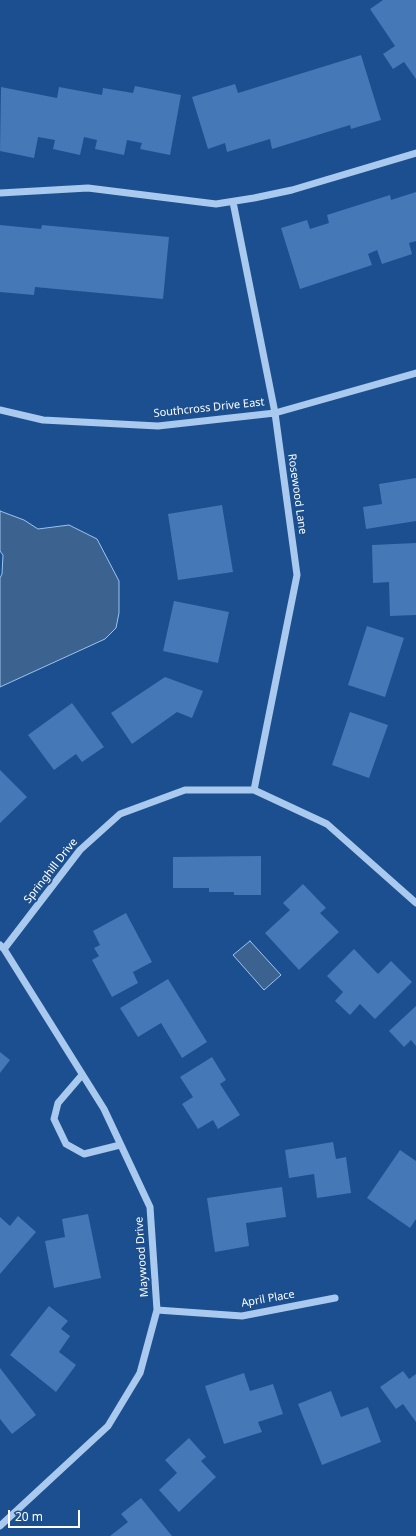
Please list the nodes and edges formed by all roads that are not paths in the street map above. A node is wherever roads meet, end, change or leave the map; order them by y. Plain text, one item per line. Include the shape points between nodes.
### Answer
1 (416, 153) edge
2 (0, 193) edge
3 (233, 202) junction
4 (416, 373) edge
5 (0, 410) edge
6 (275, 412) junction
7 (254, 790) junction
8 (416, 904) edge
9 (2, 947) edge
10 (82, 1075) junction
11 (120, 1145) junction
12 (335, 1298) dead end
13 (157, 1310) junction
14 (0, 1526) edge

1 - 3 street via 292,190
2 - 3 street via 88,188 216,204
3 - 6 street, Rosewood Lane
4 - 6 street, Southcross Drive East
5 - 6 street, Southcross Drive East via 43,420 158,426
6 - 7 street, Rosewood Lane via 297,575
7 - 8 street, Springhill Drive via 328,824
7 - 9 street, Springhill Drive via 185,790 120,814 80,850
9 - 10 street, Maywood Drive
10 - 11 street, Maywood Drive via 104,1109
10 - 11 street via 58,1103 54,1119 66,1144 84,1154
11 - 13 street, Maywood Drive via 150,1207
12 - 13 street, April Place via 242,1316
13 - 14 street, Maywood Drive via 140,1373 108,1426

